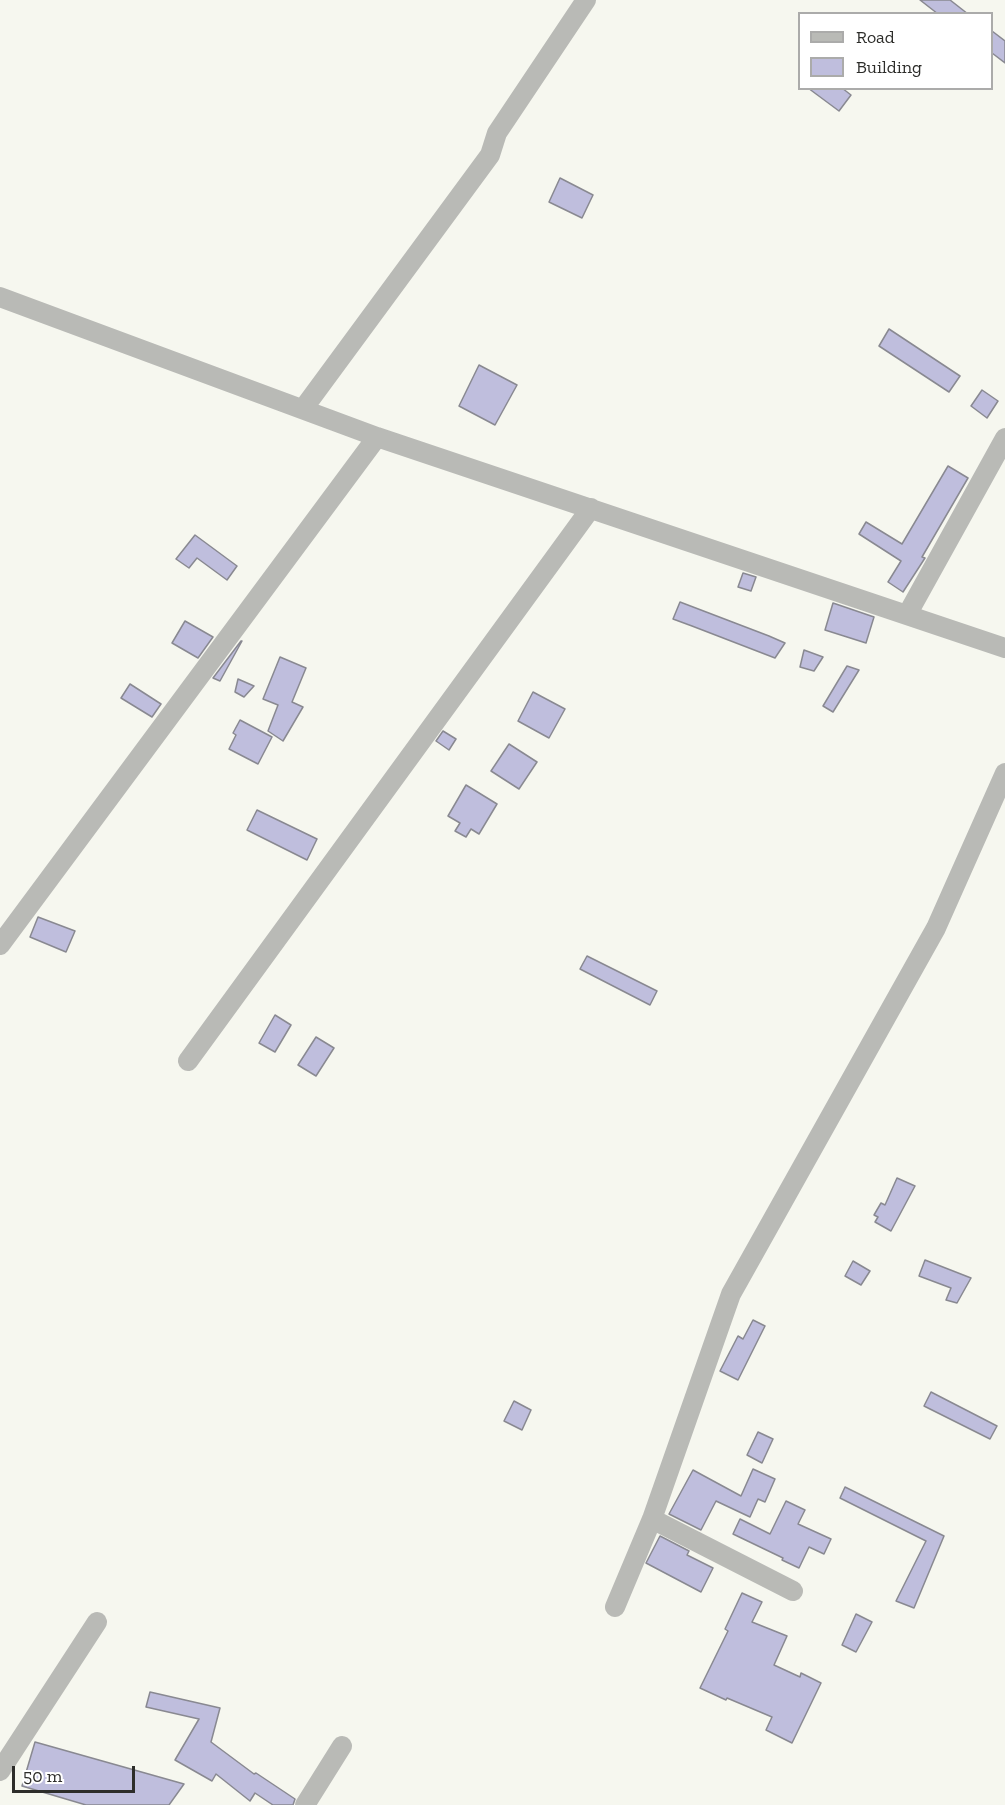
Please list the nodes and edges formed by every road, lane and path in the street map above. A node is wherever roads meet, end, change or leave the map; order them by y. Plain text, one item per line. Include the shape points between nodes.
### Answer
1 (586, 0) edge
2 (0, 297) edge
3 (303, 409) junction
4 (378, 437) junction
5 (1005, 438) edge
6 (591, 508) junction
7 (907, 615) junction
8 (1005, 648) edge
9 (1005, 773) edge
10 (0, 945) edge
11 (188, 1061) dead end
12 (652, 1519) junction
13 (792, 1591) dead end
14 (615, 1607) dead end
15 (97, 1622) dead end
16 (342, 1746) dead end
17 (0, 1771) edge
18 (304, 1805) edge

1 - 3 street via 498,133 490,154
2 - 3 street
3 - 4 street
4 - 6 street
4 - 10 street
5 - 7 street
6 - 7 street
6 - 11 street
7 - 8 street
9 - 12 street via 936,928 731,1294
12 - 13 street
12 - 14 street
15 - 17 street
16 - 18 street

